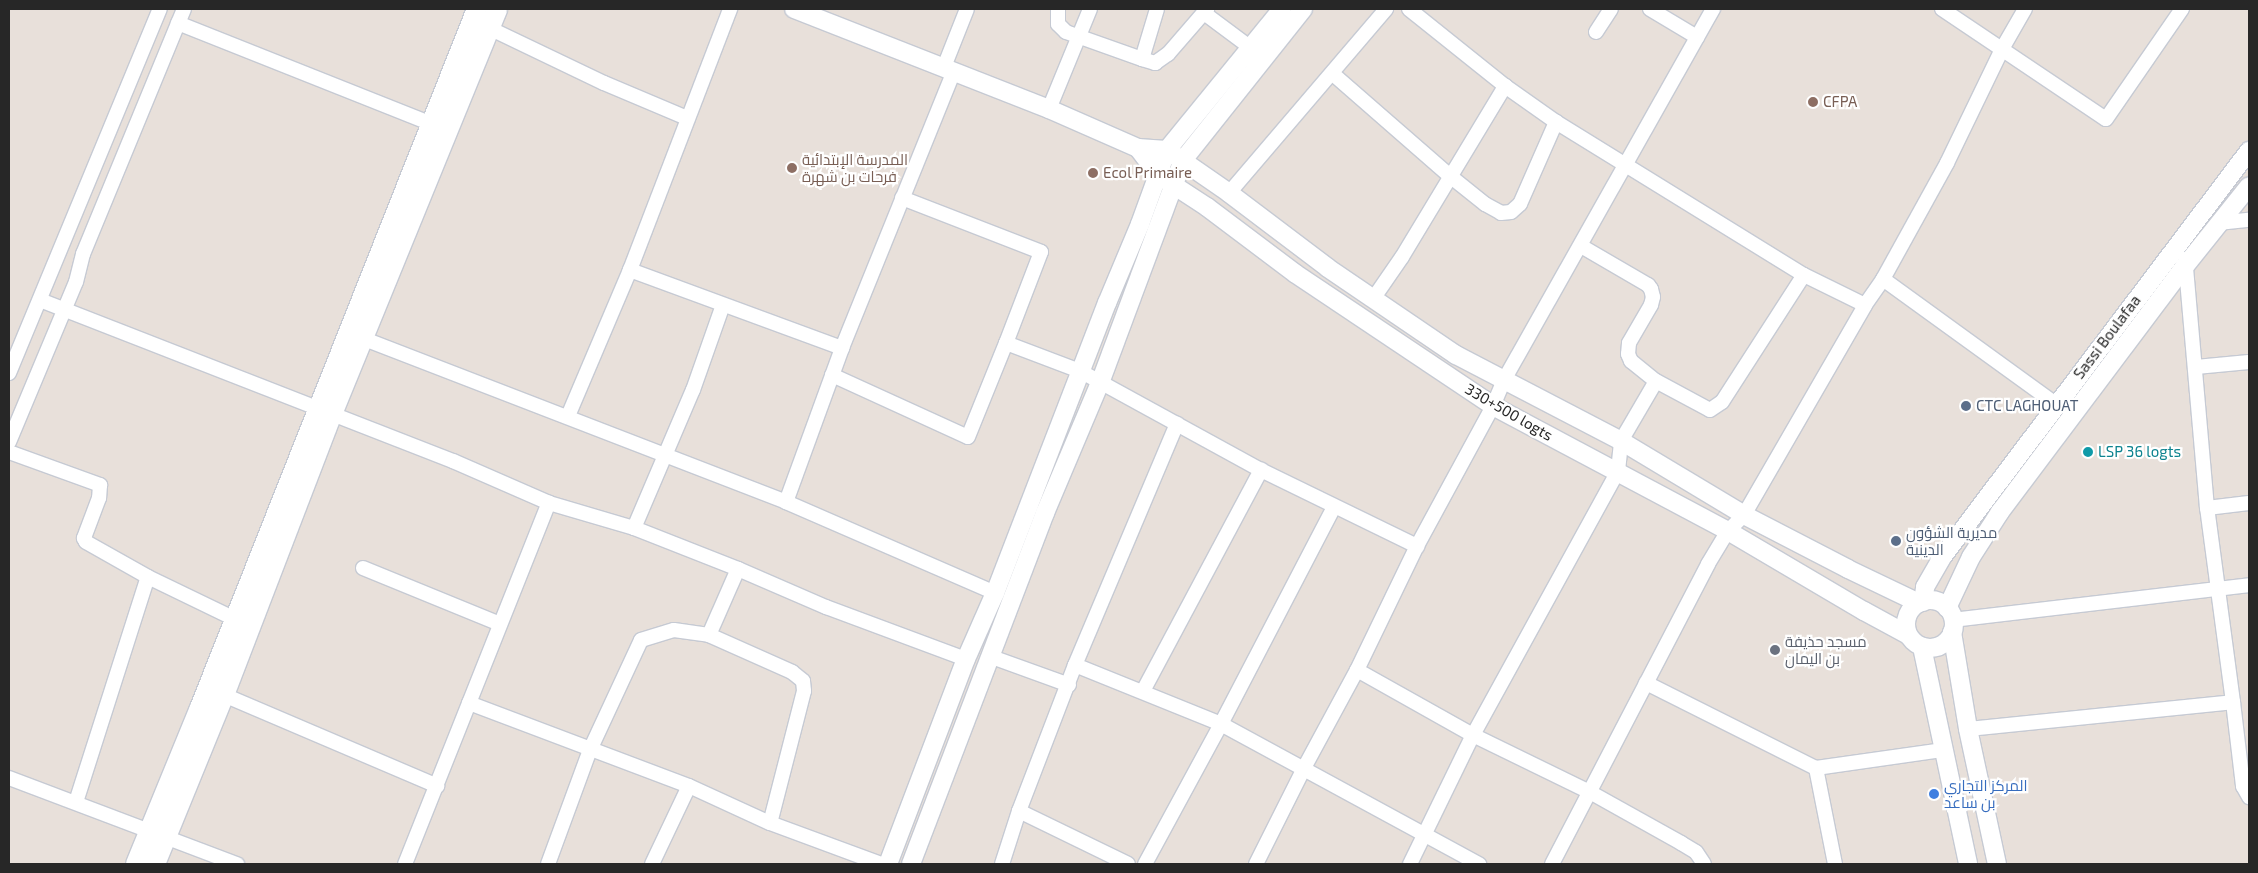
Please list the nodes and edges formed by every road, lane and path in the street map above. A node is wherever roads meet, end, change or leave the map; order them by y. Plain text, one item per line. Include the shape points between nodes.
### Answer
1 (160, 9) edge
2 (184, 9) edge
3 (477, 9) edge
4 (496, 9) edge
5 (730, 9) edge
6 (794, 9) edge
7 (967, 9) edge
8 (1058, 9) edge
9 (1090, 9) edge
10 (1157, 9) edge
11 (1282, 9) edge
12 (1304, 9) edge
13 (1386, 9) edge
14 (1409, 9) edge
15 (1611, 9) edge
16 (1650, 9) edge
17 (1713, 9) edge
18 (1942, 9) edge
19 (2025, 9) edge
20 (2182, 9) edge
21 (1206, 11) edge
22 (178, 23) junction
23 (489, 28) junction
24 (1596, 32) dead end
25 (1080, 36) junction
26 (1697, 37) junction
27 (1251, 48) junction
28 (2002, 49) junction
29 (1142, 59) junction
30 (949, 69) junction
31 (1333, 74) junction
32 (1505, 86) junction
33 (1049, 109) junction
34 (687, 118) junction
35 (1556, 122) junction
36 (432, 124) junction
37 (1138, 148) junction
38 (1167, 150) junction
39 (2249, 151) edge
40 (1183, 160) junction
41 (1624, 166) junction
42 (1158, 175) junction
43 (1450, 176) junction
44 (1174, 184) junction
45 (2249, 186) edge
46 (1229, 193) junction
47 (902, 198) junction
48 (2249, 220) edge
49 (2218, 224) junction
50 (2183, 237) junction
51 (1581, 246) junction
52 (2185, 266) junction
53 (630, 270) junction
54 (1804, 275) junction
55 (1883, 279) junction
56 (1373, 299) junction
57 (40, 300) junction
58 (724, 305) junction
59 (1865, 305) junction
60 (64, 310) junction
61 (356, 336) junction
62 (1006, 343) junction
63 (842, 348) junction
64 (2249, 362) edge
65 (2196, 367) junction
66 (1080, 372) junction
67 (9, 374) edge
68 (832, 375) junction
69 (1504, 380) junction
70 (1656, 380) junction
71 (1100, 383) junction
72 (2057, 405) junction
73 (1493, 406) junction
74 (325, 412) junction
75 (568, 416) junction
76 (1177, 424) junction
77 (1621, 441) junction
78 (9, 442) edge
79 (9, 452) edge
80 (664, 454) junction
81 (1261, 470) junction
82 (1618, 471) junction
83 (549, 502) junction
84 (786, 502) junction
85 (2249, 503) edge
86 (1334, 507) junction
87 (2207, 508) junction
88 (1744, 515) junction
89 (634, 528) junction
90 (1728, 531) junction
91 (1417, 546) junction
92 (363, 568) dead end
93 (738, 569) junction
94 (148, 577) junction
95 (2249, 585) edge
96 (2217, 588) junction
97 (995, 593) junction
98 (1921, 602) junction
99 (1951, 620) junction
100 (242, 622) junction
101 (500, 624) junction
102 (709, 635) junction
103 (1908, 635) junction
104 (1922, 647) junction
105 (989, 656) junction
106 (966, 659) junction
107 (1074, 665) junction
108 (1357, 670) junction
109 (1646, 683) junction
110 (1069, 685) junction
111 (1143, 691) junction
112 (224, 695) junction
113 (2233, 702) junction
114 (469, 703) junction
115 (1222, 724) junction
116 (1968, 729) junction
117 (1473, 735) junction
118 (590, 750) junction
119 (1942, 750) junction
120 (1304, 768) junction
121 (1816, 768) junction
122 (9, 778) edge
123 (437, 786) junction
124 (689, 786) junction
125 (1588, 791) junction
126 (2249, 797) edge
127 (76, 802) junction
128 (1019, 811) junction
129 (770, 823) junction
130 (157, 834) junction
131 (1426, 834) junction
132 (136, 864) edge
133 (155, 864) edge
134 (237, 864) edge
135 (405, 864) edge
136 (548, 864) edge
137 (652, 864) edge
138 (880, 864) edge
139 (888, 864) edge
140 (911, 864) edge
141 (1002, 864) edge
142 (1128, 864) edge
143 (1145, 864) edge
144 (1256, 864) edge
145 (1410, 864) edge
146 (1479, 864) edge
147 (1552, 864) edge
148 (1704, 864) edge
149 (1836, 864) edge
150 (1968, 864) edge
151 (1997, 864) edge

1 - 57 street
2 - 22 street
3 - 36 main road
4 - 23 main road
5 - 34 street
6 - 30 street
7 - 30 street
8 - 25 street via 1058,24 1066,32
9 - 25 street
10 - 29 street
11 - 27 street
12 - 40 street
13 - 31 street
14 - 32 street
15 - 24 street
16 - 26 street
17 - 26 street
18 - 28 street
19 - 28 street
20 - 28 street via 2106,119
21 - 27 street
21 - 29 street via 1162,58 1155,63
22 - 36 street
22 - 60 street via 83,254
23 - 34 street
23 - 61 main road
25 - 29 street
25 - 33 street
26 - 41 street
27 - 38 street
28 - 55 street via 1947,163
30 - 33 street via 999,92
30 - 47 street
31 - 43 street
31 - 46 street
32 - 35 street
32 - 43 street
33 - 37 street
34 - 53 street
35 - 41 street
35 - 43 street via 1520,204 1511,212 1501,213 1485,204
36 - 61 main road
37 - 38 street
37 - 42 street, 330+500 logts
38 - 40 street
38 - 42 street
39 - 50 street, Sassi Boulafaa
40 - 44 street
40 - 46 street
41 - 51 street
41 - 54 street
42 - 44 street, 330+500 logts
42 - 66 street
43 - 56 street
44 - 71 street
44 - 73 street, 330+500 logts via 1296,274
45 - 49 street
46 - 56 street
47 - 62 street via 1041,252
47 - 63 street
48 - 49 street
49 - 52 street
50 - 52 street
50 - 72 street, Sassi Boulafaa
51 - 69 street
51 - 70 street via 1651,289 1652,305 1629,343 1628,354 1631,361
52 - 65 street
52 - 99 street via 1984,535
53 - 58 street
53 - 75 street
54 - 59 street
54 - 70 street via 1718,407 1713,410 1704,408
55 - 59 street
55 - 72 street
56 - 69 street via 1456,355
57 - 60 street
57 - 67 street
58 - 63 street
58 - 80 street via 694,390
59 - 88 street
60 - 74 street
60 - 78 street
61 - 74 main road
61 - 75 street
62 - 66 street
62 - 68 street via 968,437
63 - 68 street
64 - 65 street
65 - 87 street
66 - 71 street
66 - 97 street
68 - 84 street
69 - 73 street
69 - 77 street
70 - 77 street
71 - 76 street
71 - 105 street
72 - 98 street, Sassi Boulafaa via 1942,556 1925,586
73 - 82 street, 330+500 logts
73 - 91 street
74 - 83 street
74 - 100 main road via 290,527
75 - 80 street
76 - 81 street
76 - 107 street
77 - 82 street
77 - 88 street
79 - 94 street via 100,485 99,498 84,538 86,542
80 - 84 street
80 - 89 street
81 - 86 street
81 - 111 street
82 - 90 street, 330+500 logts
82 - 117 street
83 - 89 street
83 - 101 street
84 - 97 street
85 - 87 street
86 - 91 street
86 - 115 street
87 - 96 street
88 - 90 street
88 - 98 street via 1848,569
89 - 93 street
90 - 103 street, 330+500 logts
90 - 109 street
91 - 108 street
92 - 101 street
93 - 102 street
93 - 106 street via 826,607
94 - 100 street
94 - 127 street
95 - 96 street
96 - 99 street
96 - 113 street
97 - 106 street
98 - 99 street via 1934,601
98 - 103 street via 1908,613
99 - 104 street via 1943,644
99 - 116 street
100 - 112 main road
100 - 130 main road
101 - 114 street
102 - 118 street via 674,630 642,640
102 - 129 street via 792,672 803,681 804,691
103 - 104 street
104 - 119 street
105 - 110 street
105 - 140 street
106 - 139 street
107 - 110 street
107 - 111 street
108 - 117 street
108 - 120 street
109 - 121 street
109 - 125 street
110 - 128 street
111 - 115 street
112 - 123 street
112 - 130 main road
113 - 116 street
113 - 126 street via 2243,786
114 - 118 street
114 - 123 street
115 - 120 street
115 - 143 street
116 - 151 street
117 - 125 street
117 - 131 street
118 - 124 street
118 - 136 street
119 - 121 street
119 - 150 street
120 - 131 street
120 - 144 street
121 - 149 street
122 - 127 street
123 - 135 street
124 - 129 street
124 - 137 street
125 - 147 street
125 - 148 street via 1696,852
127 - 130 street
128 - 141 street
128 - 142 street
129 - 138 street
130 - 132 main road
130 - 133 main road
130 - 134 street
131 - 145 street
131 - 146 street

